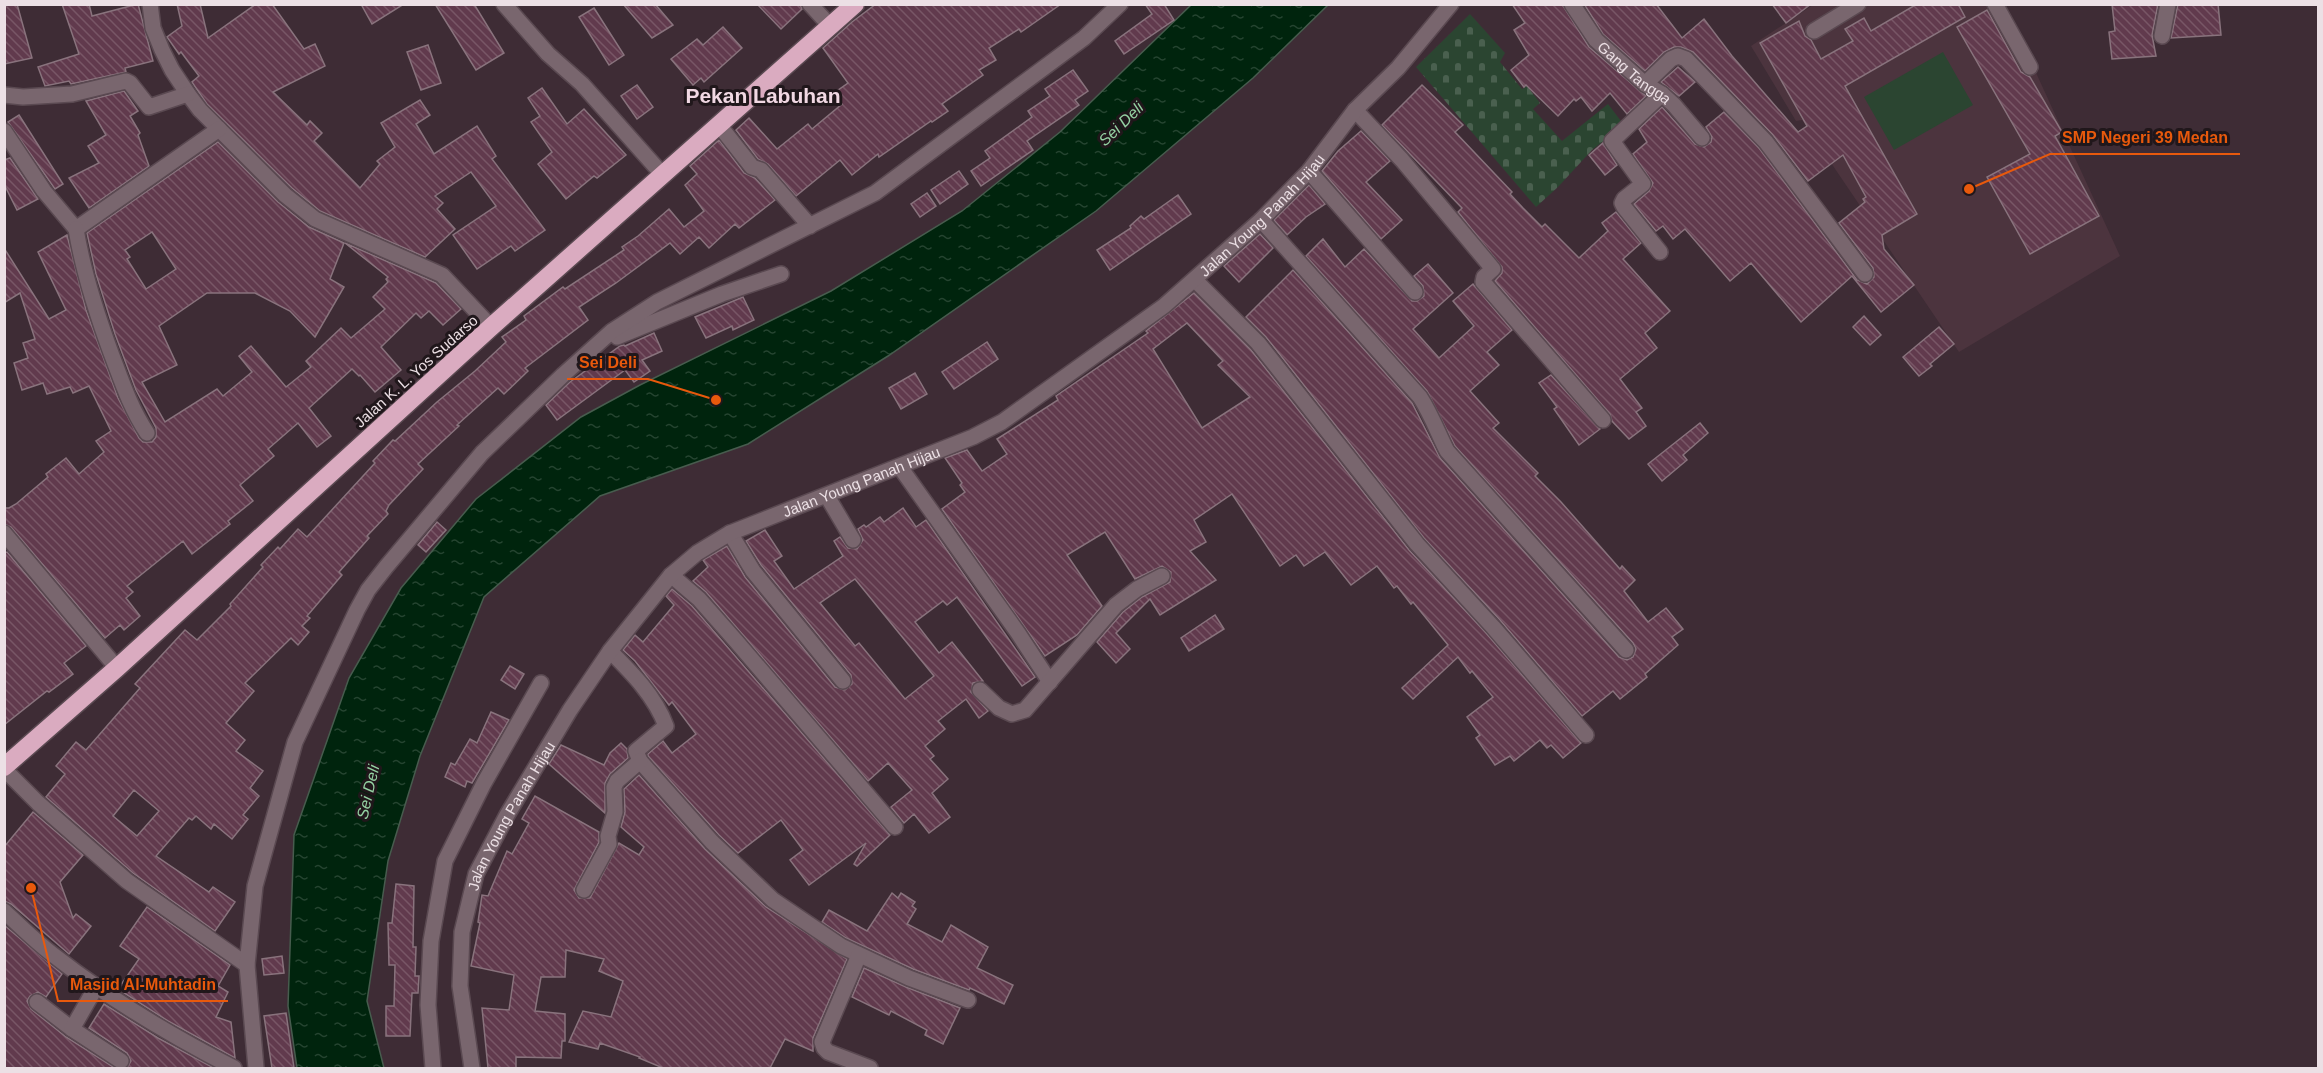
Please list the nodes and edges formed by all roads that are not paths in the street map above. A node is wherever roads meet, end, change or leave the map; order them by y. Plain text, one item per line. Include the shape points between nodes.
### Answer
1 (150, 4) edge
2 (504, 4) edge
3 (810, 4) edge
4 (855, 4) edge
5 (1120, 4) edge
6 (1451, 4) edge
7 (1572, 4) edge
8 (1858, 4) edge
9 (1995, 4) edge
10 (2168, 4) edge
11 (831, 27) junction
12 (1814, 31) dead end
13 (2162, 36) dead end
14 (2030, 67) dead end
15 (1645, 84) junction
16 (4, 94) edge
17 (188, 94) junction
18 (1662, 94) junction
19 (1355, 110) junction
20 (719, 125) junction
21 (219, 129) junction
22 (4, 131) edge
23 (1702, 138) dead end
24 (1310, 171) junction
25 (663, 174) junction
26 (1261, 220) junction
27 (810, 226) junction
28 (76, 229) junction
29 (1660, 252) dead end
30 (782, 274) dead end
31 (1865, 274) dead end
32 (1195, 280) junction
33 (1414, 292) dead end
34 (491, 327) junction
35 (595, 347) junction
36 (1603, 420) dead end
37 (147, 433) dead end
38 (900, 467) junction
39 (827, 496) junction
40 (4, 533) edge
41 (730, 533) junction
42 (853, 540) dead end
43 (671, 575) junction
44 (1162, 576) dead end
45 (1626, 650) dead end
46 (610, 651) junction
47 (117, 668) junction
48 (843, 681) dead end
49 (1050, 682) junction
50 (541, 683) dead end
51 (980, 690) dead end
52 (1586, 735) dead end
53 (640, 761) junction
54 (4, 768) edge
55 (894, 826) dead end
56 (584, 890) dead end
57 (4, 911) edge
58 (859, 955) junction
59 (247, 965) junction
60 (96, 987) junction
61 (968, 1000) dead end
62 (37, 1002) dead end
63 (72, 1029) junction
64 (121, 1061) dead end
65 (234, 1068) edge
66 (256, 1068) edge
67 (433, 1068) edge
68 (471, 1068) edge
69 (870, 1068) edge

1 - 17 street via 153,28 162,50
2 - 25 street
3 - 11 street
4 - 11 highway, Jalan K. L. Yos Sudarso
5 - 27 street via 1084,38 875,194
6 - 19 street, Jalan Young Panah Hijau via 1398,68
7 - 15 street, Gang Tangga via 1596,40
8 - 12 street
9 - 14 street
10 - 13 street
11 - 20 highway, Jalan K. L. Yos Sudarso
15 - 18 street, Gang Tangga
15 - 31 street via 1671,59 1686,59 1766,142
16 - 17 street via 72,94 126,81 149,107
17 - 21 street
18 - 23 street, Gang Tangga
18 - 29 street via 1612,141 1643,184 1624,199 1624,207
19 - 24 street, Jalan Young Panah Hijau
19 - 36 street via 1493,269 1483,282
20 - 25 highway, Jalan K. L. Yos Sudarso
20 - 27 street via 743,157 761,170
21 - 28 street
21 - 34 street via 285,195 315,219 442,276
22 - 28 street via 44,191
24 - 26 street, Jalan Young Panah Hijau
24 - 33 street
25 - 34 highway, Jalan K. L. Yos Sudarso
26 - 32 street, Jalan Young Panah Hijau
26 - 45 street via 1419,397 1448,451
27 - 35 street via 657,303 612,331
28 - 37 street via 82,264 100,321 132,410
30 - 35 street via 722,294
32 - 38 street, Jalan Young Panah Hijau via 1002,422
32 - 52 street via 1258,343 1417,544
34 - 47 highway, Jalan K. L. Yos Sudarso
35 - 59 street via 482,453 386,567 357,610 295,742 255,886
38 - 39 street, Jalan Young Panah Hijau
38 - 49 street
39 - 41 street, Jalan Young Panah Hijau
39 - 42 street
40 - 47 street
41 - 43 street, Jalan Young Panah Hijau
41 - 48 street via 753,571
43 - 46 street, Jalan Young Panah Hijau
43 - 55 street via 699,599
44 - 49 street via 1116,605
46 - 53 street via 658,706 666,726 636,751
46 - 68 street, Jalan Young Panah Hijau via 570,710 476,874 462,932 460,986
47 - 54 highway, Jalan K. L. Yos Sudarso
49 - 51 street via 1025,710 1012,714
50 - 67 street via 483,783 446,861 431,941 428,1005
53 - 56 street via 617,781 609,844
53 - 58 street via 712,842 773,900
54 - 59 street via 127,881
57 - 60 street via 50,953
58 - 61 street
58 - 69 street via 822,1042 828,1052
59 - 66 street
60 - 63 street
60 - 65 street via 151,1024
62 - 63 street
63 - 64 street

